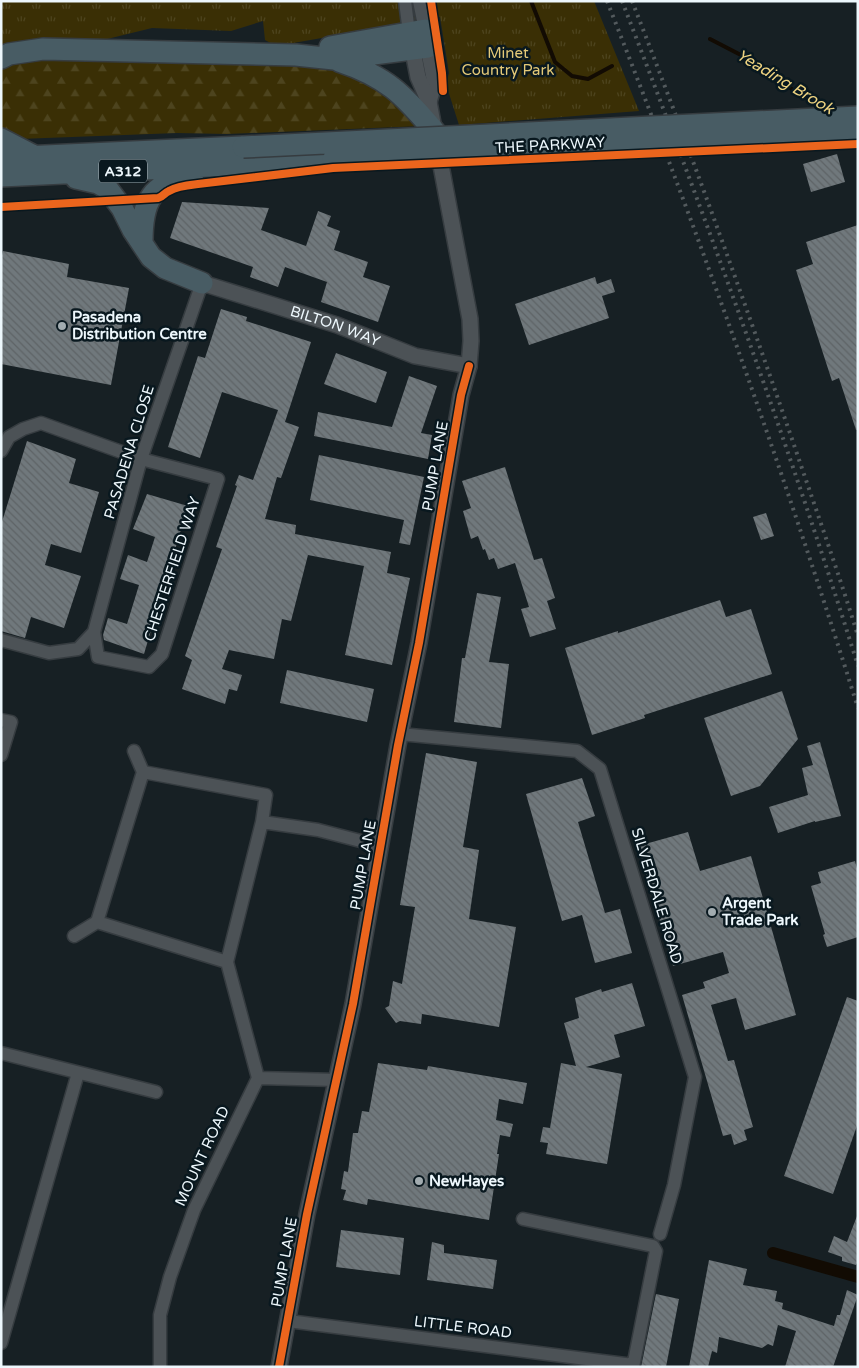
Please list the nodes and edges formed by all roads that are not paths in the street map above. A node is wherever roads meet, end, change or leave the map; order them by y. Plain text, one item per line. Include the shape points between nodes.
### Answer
1 (405, 1) edge
2 (419, 1) edge
3 (419, 40) junction
4 (296, 55) junction
5 (1, 58) edge
6 (334, 59) junction
7 (858, 117) edge
8 (435, 132) junction
9 (858, 135) edge
10 (1, 139) edge
11 (34, 156) junction
12 (1, 158) edge
13 (238, 159) junction
14 (54, 174) junction
15 (1, 176) edge
16 (142, 242) junction
17 (202, 283) junction
18 (469, 366) junction
19 (1, 451) edge
20 (141, 459) junction
21 (94, 632) junction
22 (1, 640) edge
23 (1, 720) edge
24 (400, 734) junction
25 (134, 751) dead end
26 (1, 755) edge
27 (143, 772) junction
28 (262, 822) junction
29 (380, 846) junction
30 (97, 922) junction
31 (74, 936) dead end
32 (227, 962) junction
33 (1, 1053) edge
34 (78, 1073) junction
35 (258, 1078) junction
36 (337, 1080) junction
37 (156, 1092) dead end
38 (523, 1219) dead end
39 (660, 1234) dead end
40 (288, 1321) junction
41 (1, 1343) edge
42 (633, 1366) edge
43 (160, 1367) edge
44 (279, 1367) edge

1 - 3 street
2 - 3 street
3 - 4 highway
3 - 6 highway
3 - 8 street, PUMP LANE via 434,84 429,102
4 - 5 highway via 43,48
4 - 6 highway
6 - 8 highway via 392,86
7 - 13 highway, THE PARKWAY / A312, bridge
8 - 18 street, PUMP LANE via 470,319
9 - 13 highway, THE PARKWAY / A312, bridge
10 - 11 highway
11 - 12 highway, THE PARKWAY / A312
11 - 13 highway, THE PARKWAY / A312
13 - 14 highway, THE PARKWAY / A312
13 - 16 highway via 158,189 145,208
14 - 15 highway, THE PARKWAY / A312
14 - 16 highway via 98,183 107,188
16 - 17 highway via 165,268
17 - 18 street, BILTON WAY via 337,325 415,356
17 - 20 street, PASADENA CLOSE
18 - 24 street, PUMP LANE
19 - 20 street via 9,437 40,423
20 - 21 street, PASADENA CLOSE
20 - 21 street, CHESTERFIELD WAY via 218,479 162,654 149,667 98,657
21 - 22 street via 78,649 49,653
23 - 26 street via 10,722
24 - 29 street, PUMP LANE
24 - 39 street, SILVERDALE ROAD via 577,751 600,769 695,1077 674,1185
25 - 27 street
27 - 28 street via 266,795
27 - 30 street
28 - 29 street via 318,830
28 - 32 street
29 - 36 street, PUMP LANE
30 - 31 street
30 - 32 street
32 - 35 street
33 - 34 street
34 - 37 street
34 - 41 street
35 - 36 street
35 - 43 street, MOUNT ROAD via 194,1210 170,1277 160,1315
36 - 40 street, PUMP LANE via 307,1214
38 - 42 street via 654,1246 656,1251
40 - 42 street, LITTLE ROAD
40 - 44 street, PUMP LANE

